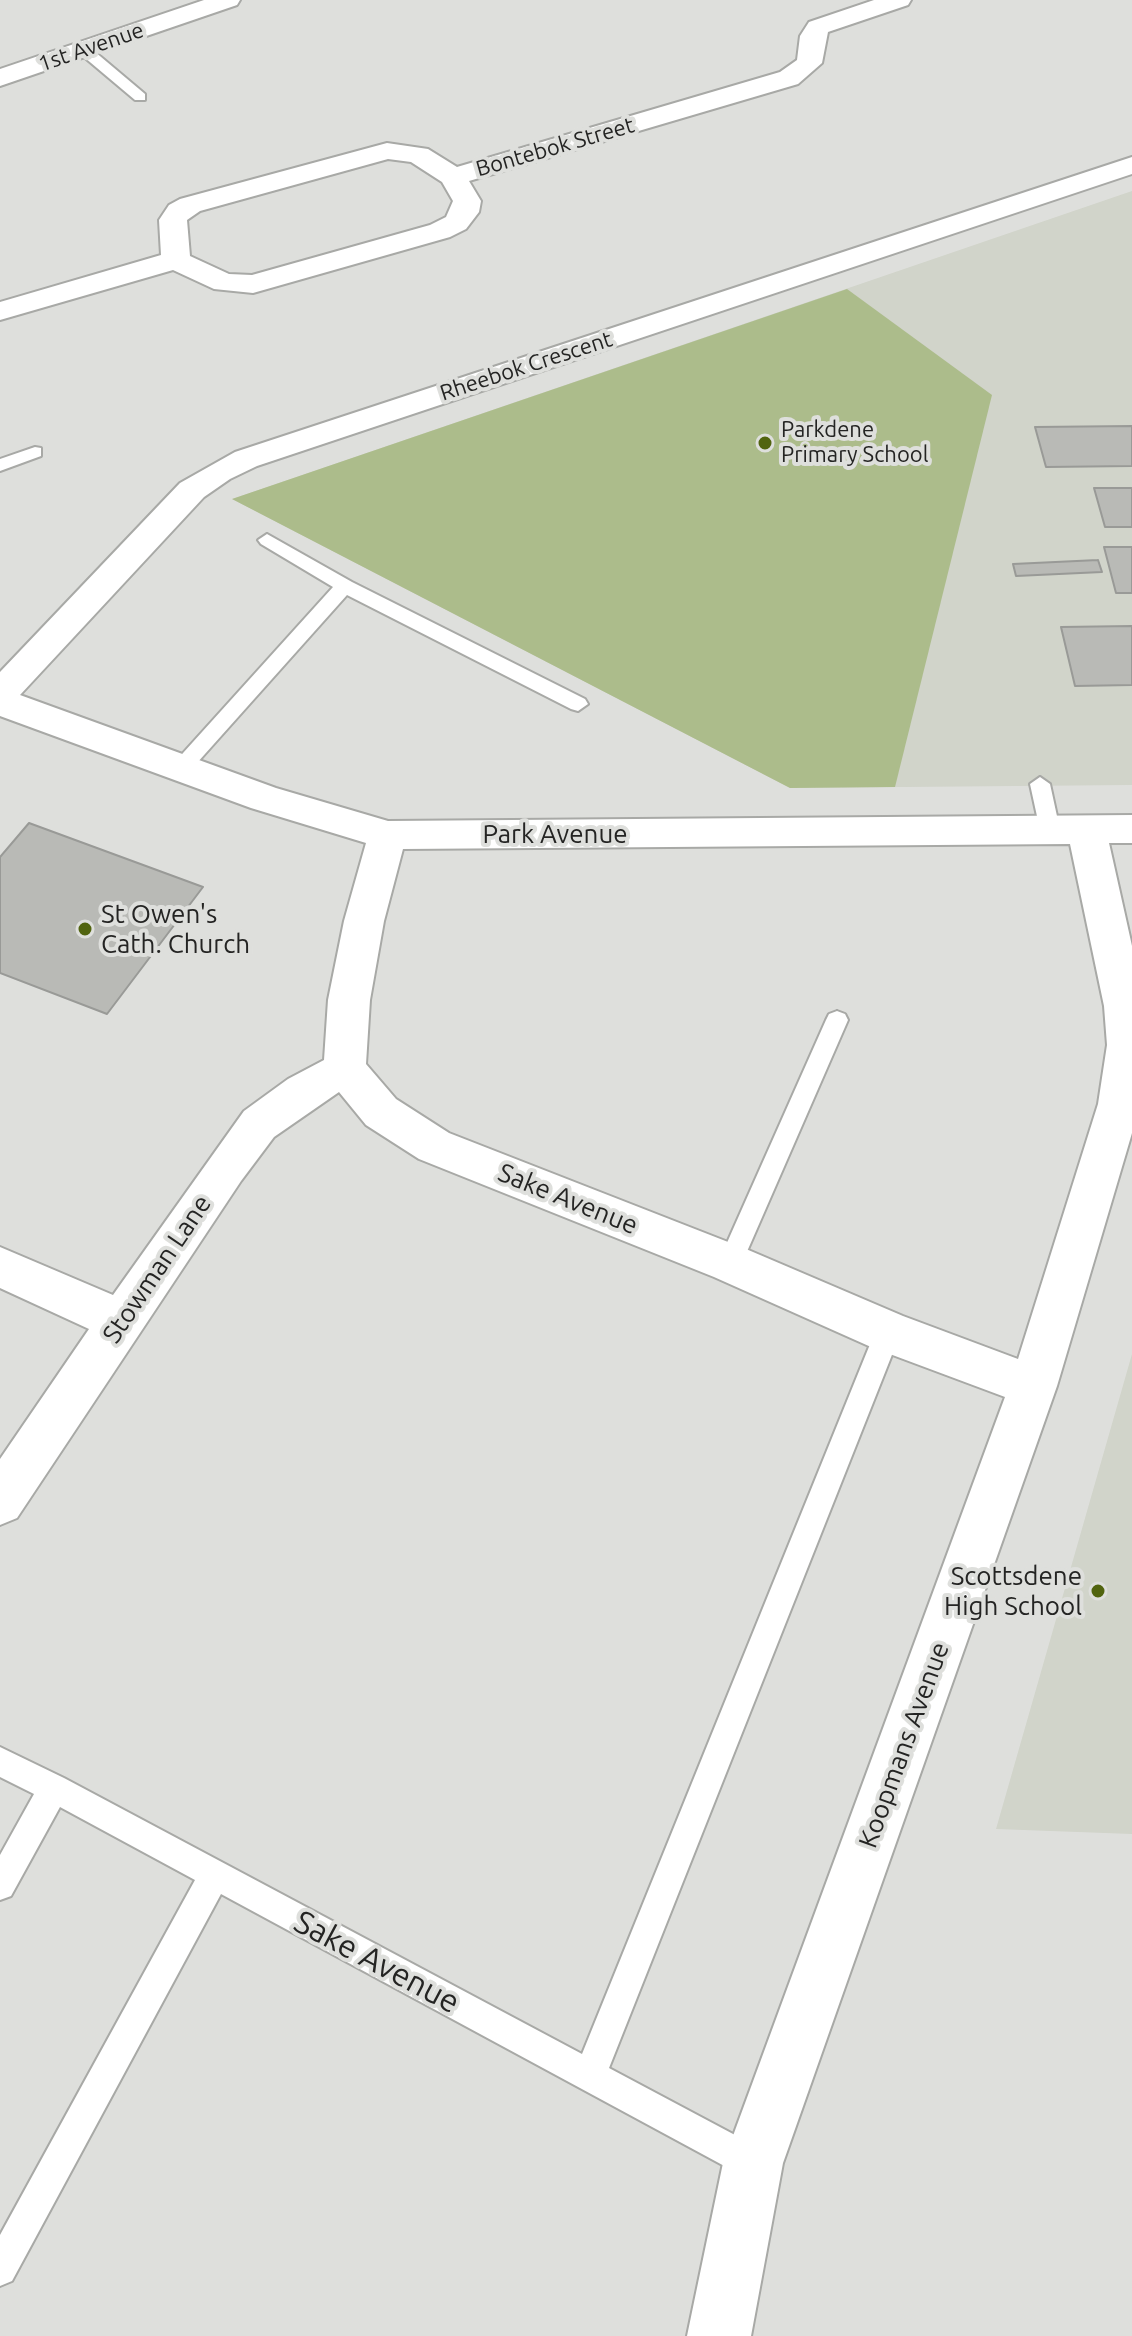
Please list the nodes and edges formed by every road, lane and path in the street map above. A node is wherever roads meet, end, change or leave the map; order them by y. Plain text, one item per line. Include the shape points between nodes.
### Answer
1 (228, 0) edge
2 (899, 0) edge
3 (83, 49) junction
4 (0, 78) edge
5 (140, 97) dead end
6 (1132, 165) edge
7 (453, 177) junction
8 (176, 260) junction
9 (0, 311) edge
10 (35, 452) dead end
11 (0, 465) edge
12 (267, 540) dead end
13 (345, 586) junction
14 (0, 694) edge
15 (0, 702) edge
16 (578, 704) dead end
17 (181, 768) junction
18 (1040, 784) dead end
19 (1068, 829) junction
20 (1132, 829) edge
21 (388, 835) junction
22 (837, 1020) dead end
23 (345, 1069) junction
24 (1126, 1104) edge
25 (730, 1263) junction
26 (0, 1267) edge
27 (123, 1322) junction
28 (888, 1332) junction
29 (1033, 1386) junction
30 (0, 1501) edge
31 (0, 1762) edge
32 (54, 1788) junction
33 (215, 1875) junction
34 (0, 1885) edge
35 (589, 2077) junction
36 (753, 2163) junction
37 (0, 2269) edge
38 (719, 2336) edge

1 - 3 street, 1st Avenue
2 - 7 street, Bontebok Street via 818,27 809,63 789,78
3 - 4 street, 1st Avenue
3 - 5 lane
6 - 14 street, Rheebok Crescent via 218,472 192,490
7 - 8 street, Bontebok Street via 418,155 387,151 190,205 173,220
7 - 8 street via 467,201 465,212 456,223 426,236 253,284 224,283
8 - 9 street
10 - 11 lane
12 - 13 lane
13 - 16 lane
13 - 17 lane
15 - 17 street, Park Avenue
17 - 21 street, Park Avenue
18 - 19 lane
19 - 20 street, Park Avenue
19 - 21 street, Park Avenue
19 - 24 street, Koopmans Avenue via 1125,1006
21 - 23 street via 354,973
22 - 25 lane
23 - 25 street, Sake Avenue via 381,1112 434,1146
23 - 27 street, Stowman Lane via 303,1091 259,1124
24 - 29 street, Koopmans Avenue
25 - 28 street, Sake Avenue
26 - 27 street
27 - 30 street, Stowman Lane
28 - 29 street, Sake Avenue
28 - 35 lane
29 - 36 street, Koopmans Avenue
31 - 32 lane, Sake Avenue
32 - 33 lane, Sake Avenue
32 - 34 lane
33 - 35 lane, Sake Avenue
33 - 37 lane
35 - 36 lane, Sake Avenue
36 - 38 street, Koopmans Avenue

